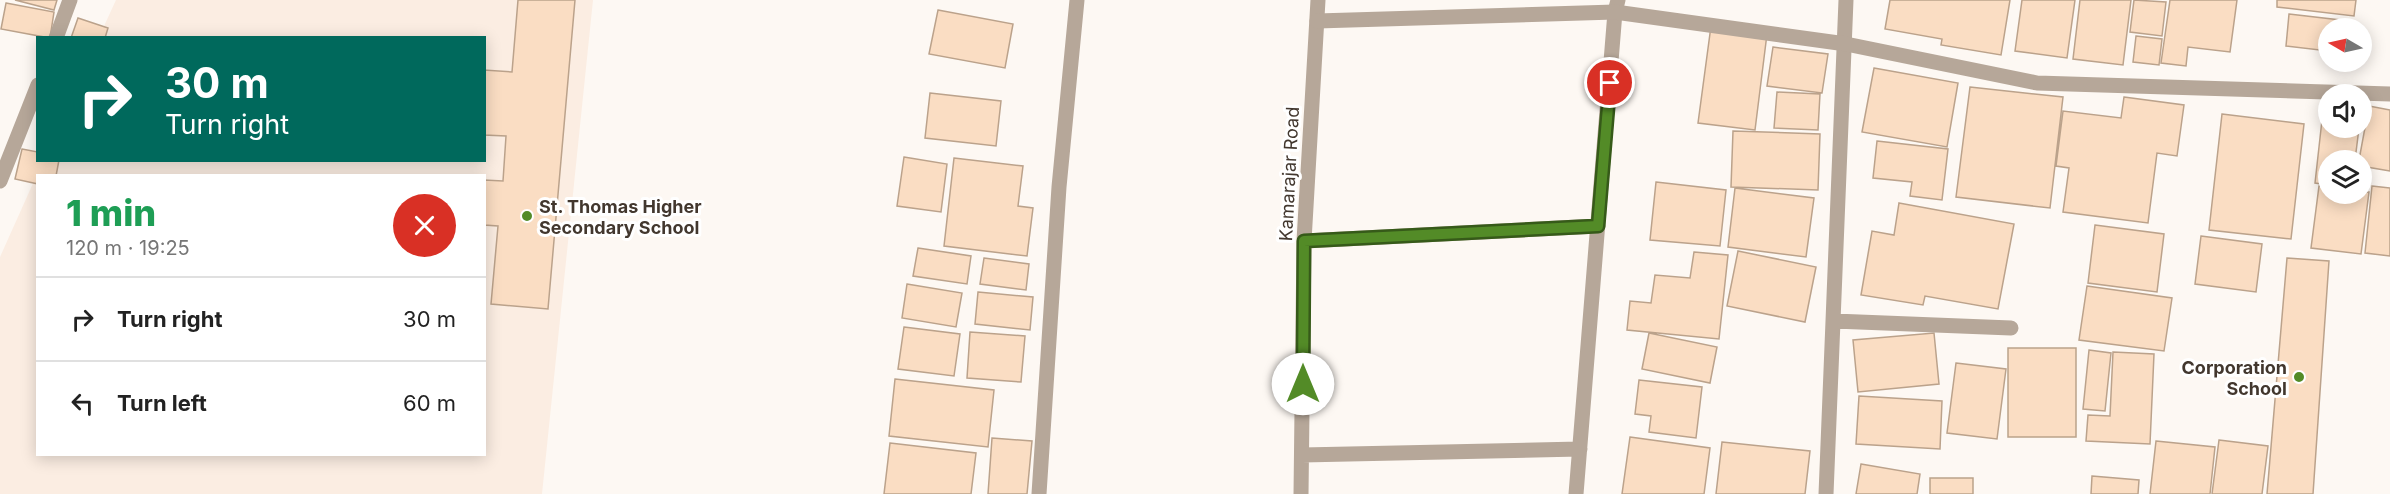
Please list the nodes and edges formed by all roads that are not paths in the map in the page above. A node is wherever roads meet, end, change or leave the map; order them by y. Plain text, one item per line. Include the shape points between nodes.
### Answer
1 (70, 0) edge
2 (1077, 0) edge
3 (1318, 0) edge
4 (1846, 0) edge
5 (1617, 6) edge
6 (1317, 21) junction
7 (57, 36) edge
8 (1846, 44) junction
9 (36, 90) edge
10 (2390, 94) edge
11 (0, 182) edge
12 (1598, 226) junction
13 (1304, 241) junction
14 (1834, 321) junction
15 (2011, 328) dead end
16 (1580, 448) junction
17 (1302, 455) junction
18 (1039, 494) edge
19 (1301, 494) edge
20 (1576, 494) edge
21 (1826, 494) edge

1 - 7 street
2 - 18 street via 1059,187
3 - 6 street, Kamarajar Road
4 - 8 street
5 - 6 street
5 - 8 street
5 - 12 street
6 - 13 street, Kamarajar Road
8 - 10 street via 2037,83
8 - 14 street
9 - 11 street
12 - 13 street
12 - 16 street
13 - 17 street, Kamarajar Road
14 - 15 street
14 - 21 street
16 - 17 street
16 - 20 street
17 - 19 street, Kamarajar Road

